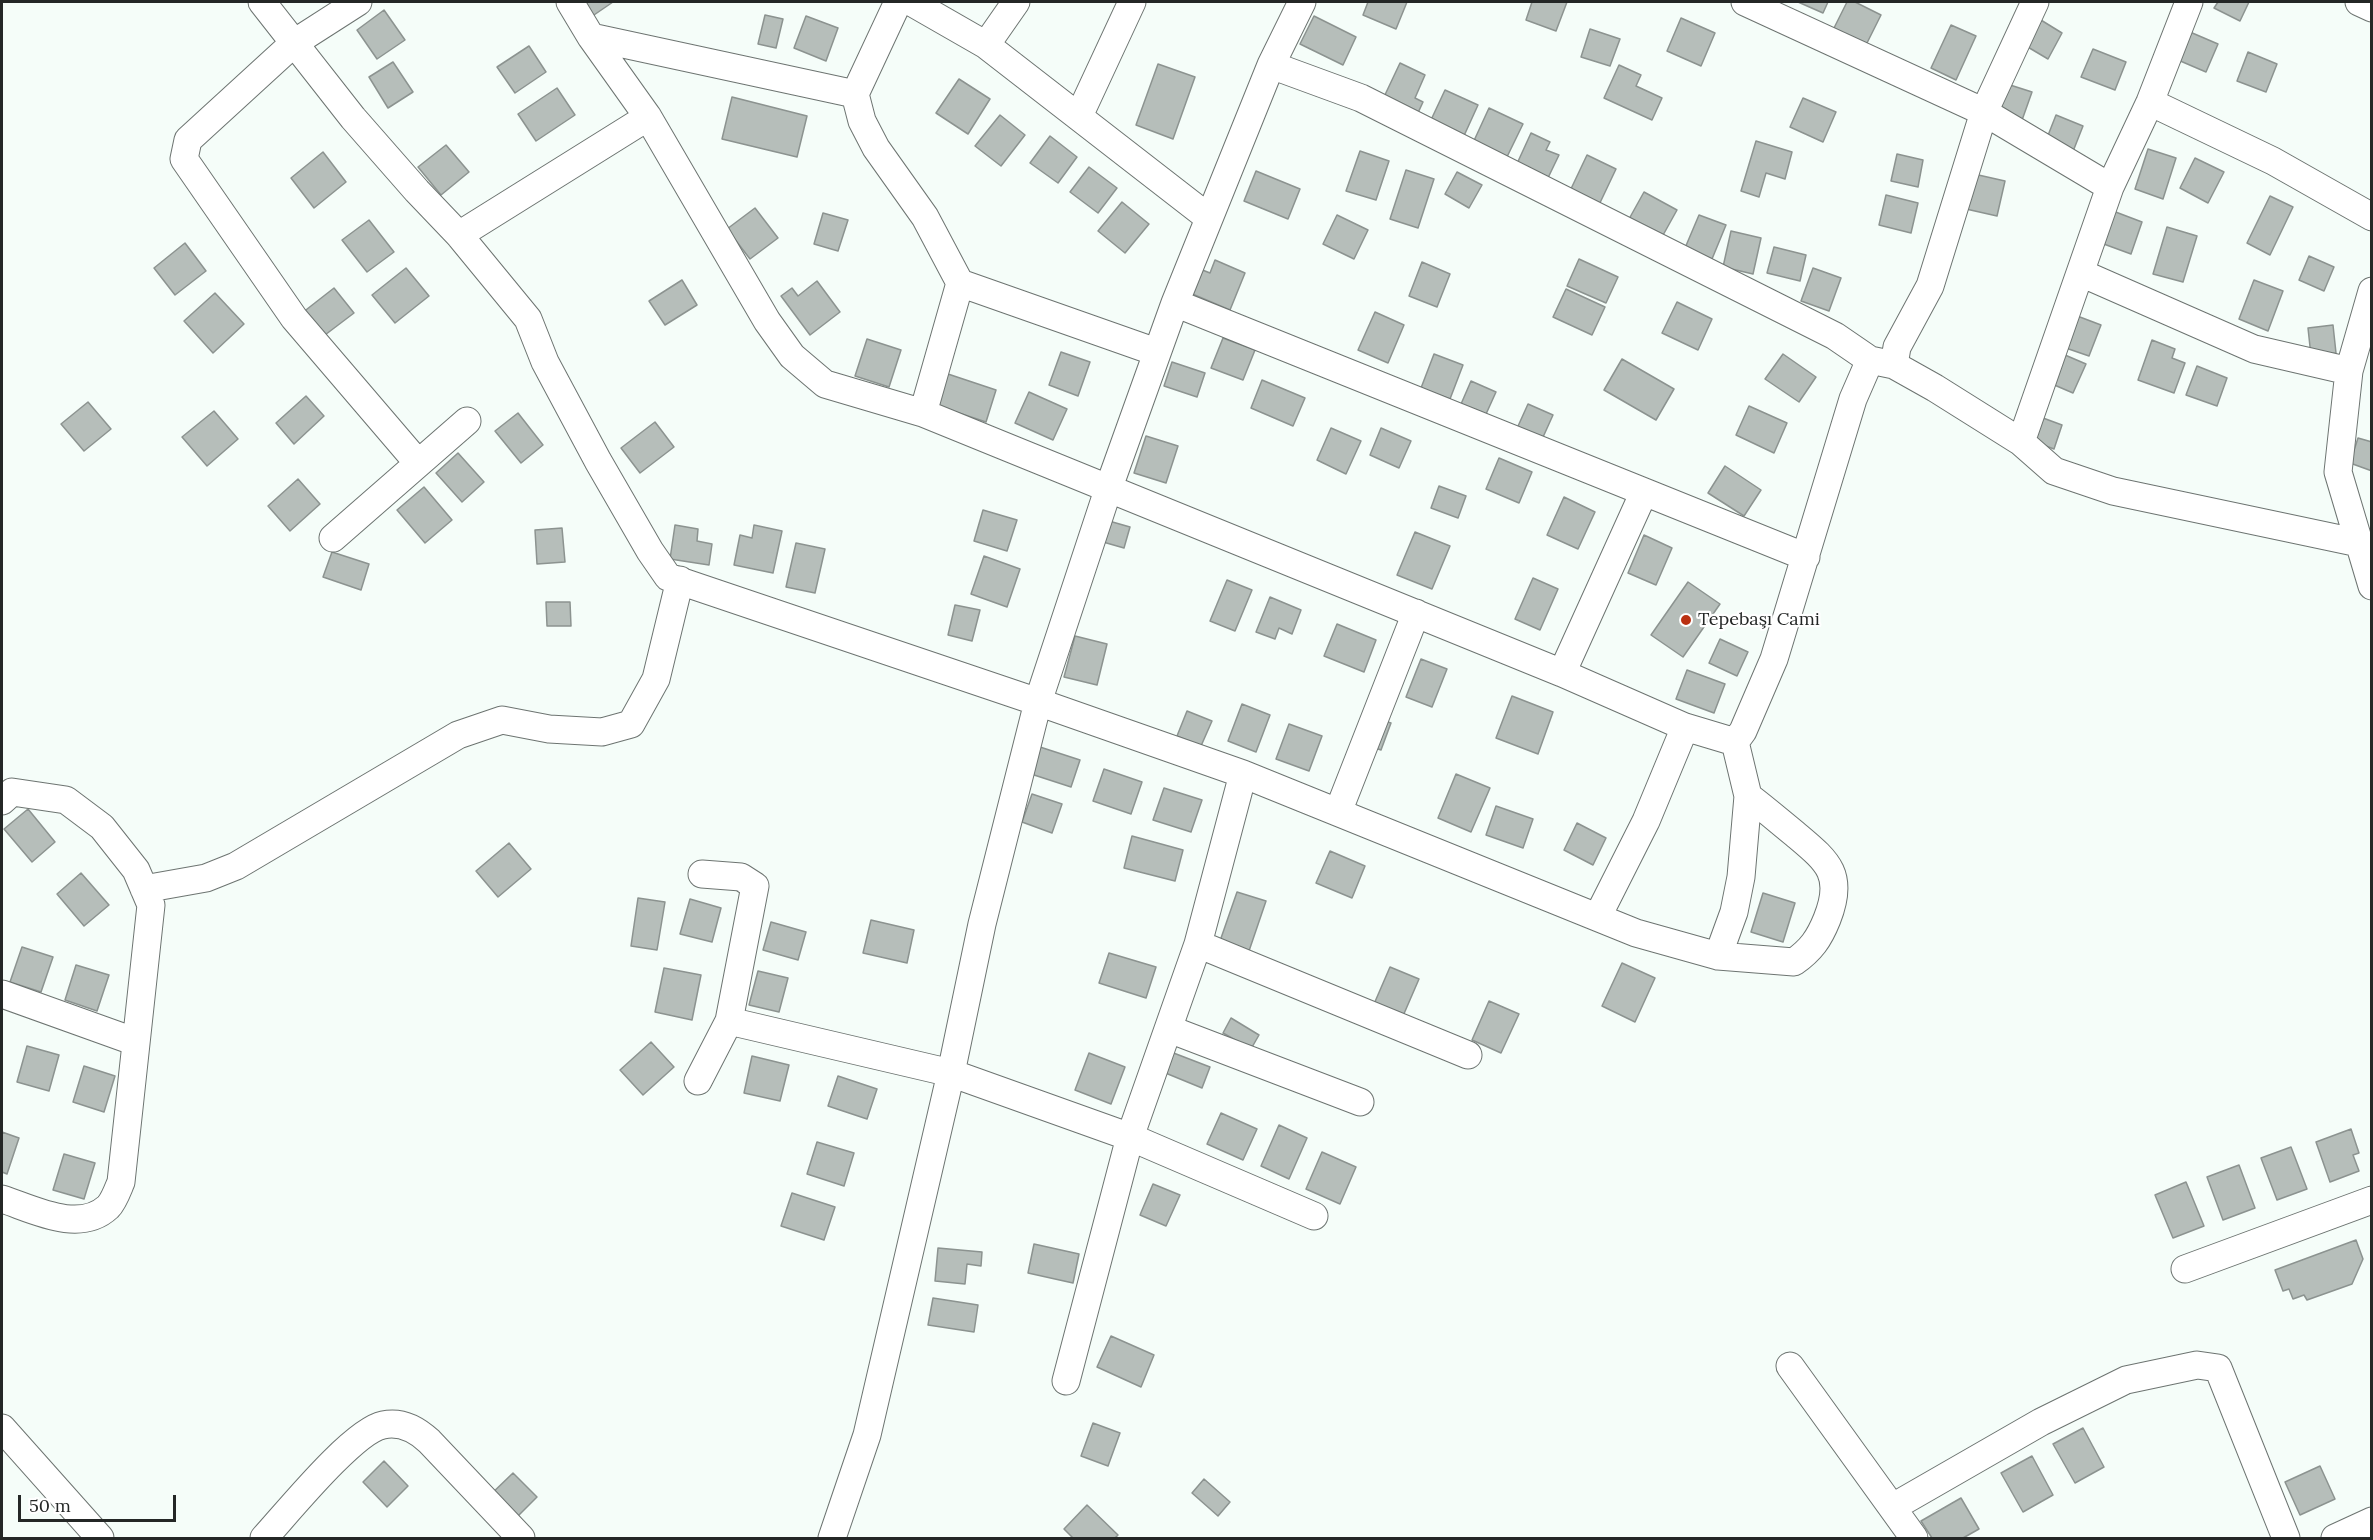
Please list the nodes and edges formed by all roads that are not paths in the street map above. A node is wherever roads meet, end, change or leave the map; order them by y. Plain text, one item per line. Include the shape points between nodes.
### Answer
1 (262, 2) edge
2 (358, 2) edge
3 (570, 2) edge
4 (898, 2) edge
5 (911, 2) edge
6 (1016, 2) edge
7 (1132, 2) edge
8 (1302, 2) edge
9 (1745, 2) edge
10 (2035, 2) edge
11 (2189, 2) edge
12 (2359, 2) edge
13 (2372, 8) edge
14 (591, 37) junction
15 (294, 43) junction
16 (986, 45) junction
17 (1271, 65) junction
18 (855, 94) junction
19 (2150, 102) junction
20 (1984, 112) junction
21 (1079, 116) junction
22 (648, 117) junction
23 (2110, 187) junction
24 (2372, 217) edge
25 (1209, 218) junction
26 (459, 235) junction
27 (2081, 273) junction
28 (960, 283) junction
29 (2372, 291) edge
30 (1174, 303) junction
31 (1156, 352) junction
32 (1882, 362) junction
33 (2349, 371) junction
34 (923, 412) junction
35 (467, 421) dead end
36 (2021, 442) junction
37 (418, 463) junction
38 (1109, 487) junction
39 (1644, 492) junction
40 (333, 538) dead end
41 (2359, 543) junction
42 (1806, 557) junction
43 (680, 580) junction
44 (2372, 586) edge
45 (1416, 613) junction
46 (1562, 673) junction
47 (1038, 702) junction
48 (1685, 728) junction
49 (1735, 742) junction
50 (1244, 774) junction
51 (1748, 796) junction
52 (2, 801) edge
53 (1338, 812) junction
54 (702, 874) dead end
55 (144, 889) junction
56 (1598, 916) junction
57 (1198, 944) junction
58 (1718, 956) junction
59 (2, 994) edge
60 (729, 1021) junction
61 (1169, 1029) junction
62 (136, 1042) junction
63 (1468, 1055) dead end
64 (951, 1073) junction
65 (698, 1081) dead end
66 (1360, 1102) dead end
67 (1130, 1137) junction
68 (2, 1199) edge
69 (2372, 1200) edge
70 (1314, 1216) dead end
71 (2185, 1269) dead end
72 (1790, 1366) dead end
73 (1066, 1381) dead end
74 (2, 1428) edge
75 (1893, 1507) junction
76 (2372, 1521) edge
77 (100, 1539) edge
78 (264, 1539) edge
79 (521, 1539) edge
80 (832, 1539) edge
81 (1914, 1539) edge
82 (2286, 1539) edge
83 (2335, 1539) edge

1 - 15 street
2 - 15 street
3 - 14 street
4 - 18 street
5 - 16 street
6 - 16 street
7 - 21 street
8 - 17 street
9 - 20 street
10 - 20 street
11 - 19 street
12 - 13 street
14 - 18 street
14 - 22 street
15 - 26 street via 353,118
15 - 37 street via 188,140 184,159 294,318
16 - 21 street
17 - 25 street
17 - 32 street via 1361,98
18 - 28 street via 861,121 925,217
19 - 23 street
19 - 24 street via 2273,161
20 - 23 street
20 - 32 street via 1930,286 1897,347
21 - 25 street
22 - 26 street
22 - 34 street via 767,321 792,356 825,384
23 - 27 street
25 - 30 street
26 - 43 street via 528,319 545,362 650,551 668,577
27 - 33 street via 2254,349
27 - 36 street
28 - 31 street
28 - 34 street
29 - 33 street
30 - 31 street
30 - 39 street
31 - 38 street
32 - 36 street via 1935,387
32 - 42 street via 1852,399
33 - 41 street via 2338,472
34 - 38 street
35 - 37 street
36 - 41 street via 2054,471 2113,491
37 - 40 street
38 - 45 street
38 - 47 street
39 - 42 street
39 - 46 street
41 - 44 street
42 - 49 street via 1774,659
43 - 47 street
43 - 55 street via 656,678 631,724 602,732 549,729 502,720 469,731 236,866 206,878
45 - 46 street
45 - 53 street
46 - 48 street
47 - 50 street
47 - 64 street via 982,924
48 - 49 street
48 - 56 street via 1646,821
49 - 51 street
50 - 53 street
50 - 57 street
51 - 58 street via 1741,877 1734,912
51 - 58 street via 1823,858 1832,876 1833,905 1820,939 1794,962
52 - 55 street via 12,792 66,800 102,828 136,870
53 - 56 street
54 - 60 street via 741,877 755,886
55 - 62 street via 151,905
56 - 58 street via 1636,933
57 - 61 street
57 - 63 street
59 - 62 street
60 - 64 street
60 - 65 street
61 - 66 street
61 - 67 street
62 - 68 street via 121,1182 109,1206 88,1218 69,1220
64 - 67 street
64 - 80 street via 867,1435
67 - 70 street
67 - 73 street
69 - 71 street
72 - 75 street
74 - 77 street
75 - 81 street
75 - 82 street via 2041,1422 2126,1380 2197,1365 2218,1368
76 - 83 street
78 - 79 street via 360,1435 382,1425 398,1424 417,1430 429,1441

